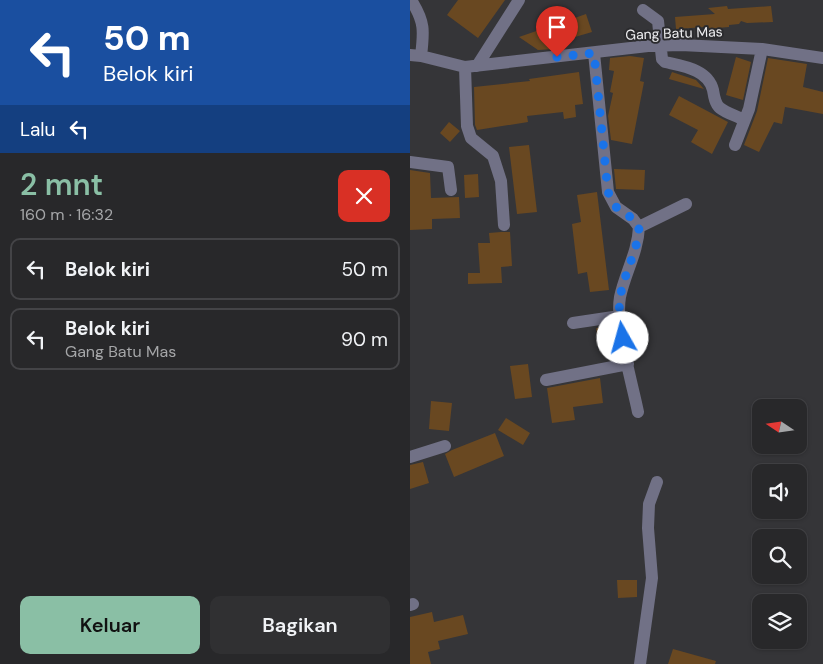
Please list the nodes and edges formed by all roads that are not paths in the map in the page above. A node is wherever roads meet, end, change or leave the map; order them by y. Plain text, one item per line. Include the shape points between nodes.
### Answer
1 (411, 0) edge
2 (518, 1) edge
3 (643, 10) dead end
4 (661, 45) junction
5 (762, 48) junction
6 (594, 53) junction
7 (416, 55) edge
8 (823, 58) edge
9 (471, 66) junction
10 (744, 120) junction
11 (735, 144) dead end
12 (410, 162) edge
13 (451, 190) dead end
14 (686, 204) dead end
15 (504, 225) dead end
16 (639, 227) junction
17 (620, 316) junction
18 (573, 323) dead end
19 (628, 364) junction
20 (546, 380) dead end
21 (638, 412) dead end
22 (445, 446) dead end
23 (410, 457) edge
24 (657, 482) dead end
25 (640, 664) edge

1 - 7 street via 420,15 424,33
2 - 9 street
3 - 4 street via 658,21
4 - 5 street, Gang Batu Mas
4 - 6 street, Gang Batu Mas
4 - 10 street via 665,62 697,71 707,78 716,104
5 - 8 street, Gang Batu Mas
5 - 10 street
6 - 9 street, Gang Batu Mas
6 - 16 street via 608,192 616,207
7 - 9 street, Gang Batu Mas
9 - 15 street via 467,126 471,138 493,156 501,180
10 - 11 street
12 - 13 street via 448,167
14 - 16 street
16 - 17 street via 639,239 620,298
17 - 18 street
17 - 19 street
19 - 20 street
19 - 21 street
22 - 23 street
24 - 25 street via 649,504 652,578

